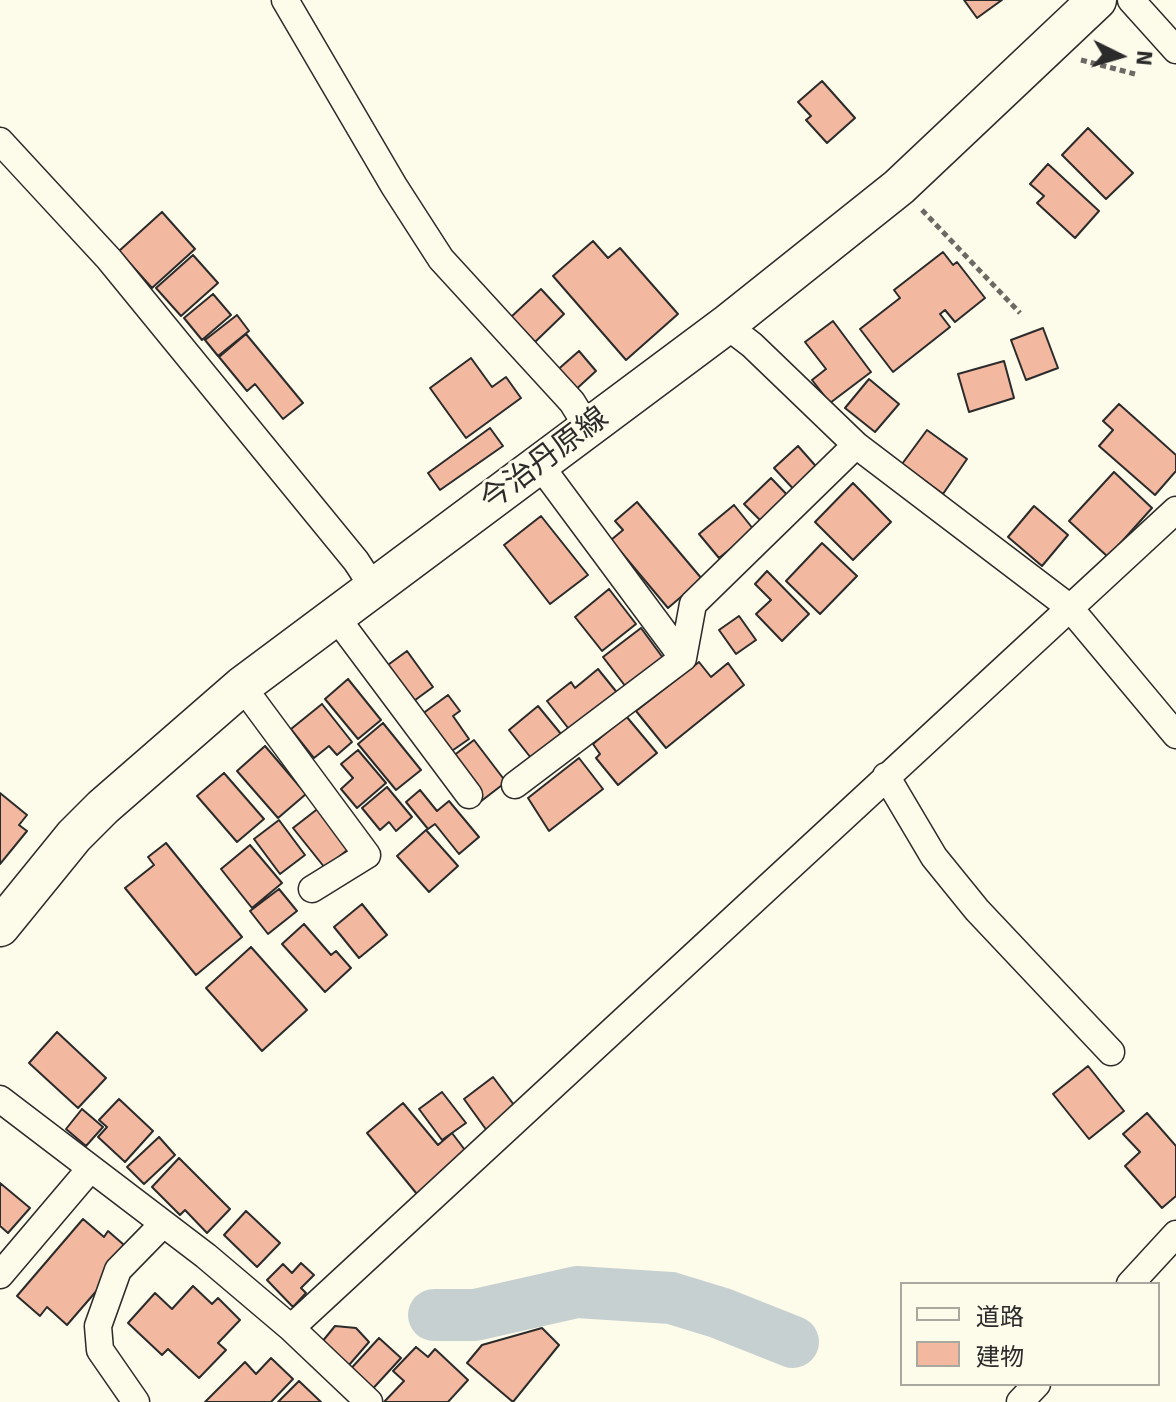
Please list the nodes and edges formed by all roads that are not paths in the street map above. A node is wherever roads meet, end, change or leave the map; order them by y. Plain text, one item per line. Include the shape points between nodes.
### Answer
1 (285, 0) edge
2 (1097, 0) edge
3 (1131, 0) edge
4 (1176, 50) edge
5 (0, 141) edge
6 (726, 325) junction
7 (588, 428) junction
8 (856, 445) junction
9 (539, 464) junction
10 (1176, 510) edge
11 (373, 587) junction
12 (1069, 607) junction
13 (336, 617) junction
14 (683, 658) junction
15 (242, 686) junction
16 (1176, 735) edge
17 (886, 776) junction
18 (515, 785) dead end
19 (469, 795) dead end
20 (312, 889) dead end
21 (0, 927) edge
22 (1111, 1052) dead end
23 (0, 1099) edge
24 (90, 1169) junction
25 (163, 1224) junction
26 (1176, 1234) edge
27 (0, 1275) edge
28 (1132, 1282) edge
29 (291, 1328) junction
30 (1035, 1386) edge
31 (136, 1402) edge
32 (369, 1402) edge
33 (1020, 1402) edge

1 - 7 street via 441,259 572,402
2 - 6 main road, 今治丹原線 via 899,187
3 - 4 street
5 - 11 street via 109,259
6 - 7 main road, 今治丹原線
6 - 8 street
7 - 9 main road, 今治丹原線
8 - 12 street
8 - 14 street via 693,604
9 - 11 main road, 今治丹原線
9 - 14 street
10 - 12 street
11 - 13 main road, 今治丹原線
12 - 16 street
12 - 17 street
13 - 15 main road, 今治丹原線
13 - 19 street
14 - 18 street
15 - 20 street via 367,855
15 - 21 main road, 今治丹原線 via 103,807
17 - 22 street via 934,857 977,910
17 - 29 street
23 - 24 street
24 - 25 street
24 - 27 street
25 - 29 street
25 - 31 street via 118,1270 98,1326 100,1350
26 - 28 street
29 - 32 street
30 - 33 street

